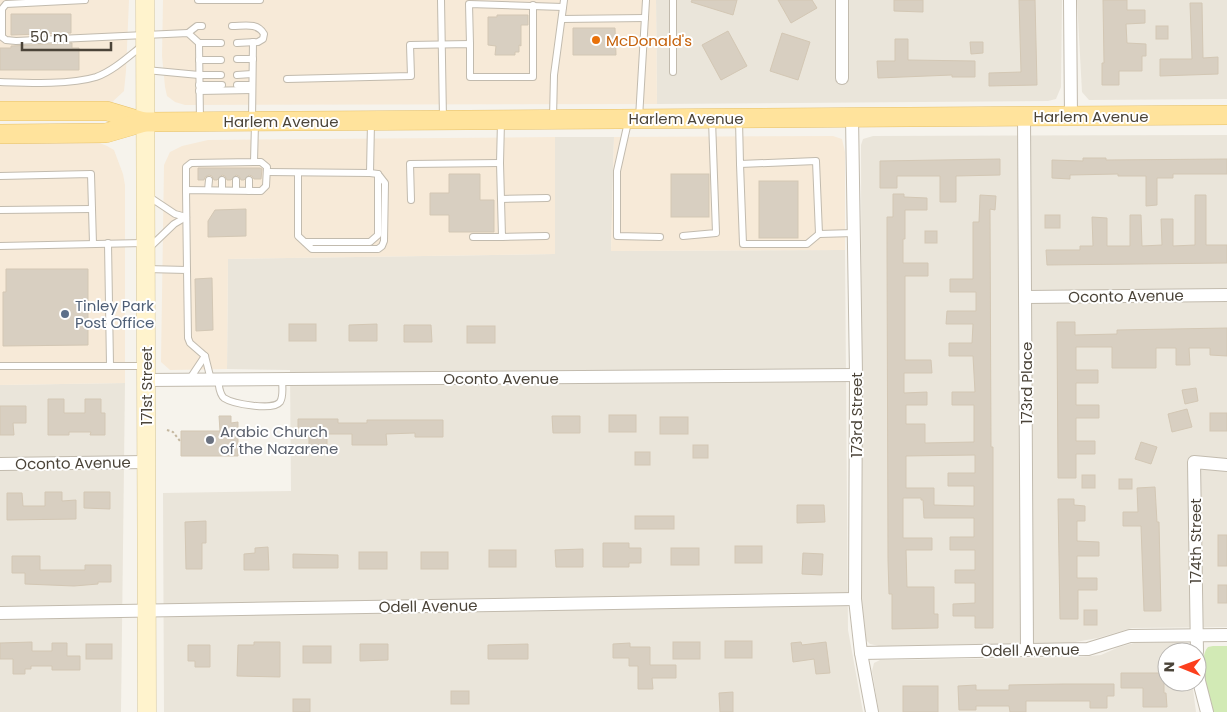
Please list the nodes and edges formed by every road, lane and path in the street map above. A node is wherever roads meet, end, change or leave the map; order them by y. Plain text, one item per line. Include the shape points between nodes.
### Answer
1 (85, 0) edge
2 (145, 0) edge
3 (198, 0) edge
4 (260, 0) edge
5 (441, 0) edge
6 (646, 0) edge
7 (673, 0) edge
8 (842, 0) edge
9 (1070, 0) edge
10 (564, 4) edge
11 (533, 5) junction
12 (645, 18) junction
13 (562, 19) junction
14 (202, 26) dead end
15 (232, 26) dead end
16 (188, 33) junction
17 (145, 39) junction
18 (253, 42) junction
19 (199, 43) junction
20 (222, 43) dead end
21 (237, 43) dead end
22 (442, 44) junction
23 (470, 44) junction
24 (237, 59) dead end
25 (252, 59) junction
26 (199, 60) junction
27 (221, 60) dead end
28 (145, 70) junction
29 (673, 72) dead end
30 (252, 74) junction
31 (199, 75) junction
32 (222, 75) dead end
33 (237, 75) dead end
34 (842, 78) dead end
35 (286, 79) dead end
36 (0, 82) edge
37 (222, 85) dead end
38 (237, 85) dead end
39 (252, 87) junction
40 (199, 88) junction
41 (0, 111) edge
42 (1227, 115) edge
43 (1024, 116) junction
44 (1071, 116) junction
45 (852, 117) junction
46 (712, 118) junction
47 (740, 118) junction
48 (553, 119) junction
49 (634, 119) junction
50 (444, 120) junction
51 (501, 120) junction
52 (253, 121) junction
53 (371, 121) junction
54 (144, 122) junction
55 (200, 122) junction
56 (0, 134) edge
57 (209, 162) junction
58 (222, 162) junction
59 (236, 162) junction
60 (252, 162) junction
61 (500, 163) junction
62 (740, 164) junction
63 (209, 170) dead end
64 (222, 170) dead end
65 (249, 170) dead end
66 (236, 171) dead end
67 (267, 172) junction
68 (298, 172) junction
69 (370, 173) junction
70 (0, 176) edge
71 (209, 180) dead end
72 (222, 180) dead end
73 (236, 180) dead end
74 (249, 180) dead end
75 (186, 190) junction
76 (208, 190) junction
77 (222, 190) junction
78 (236, 190) junction
79 (249, 191) junction
80 (145, 193) junction
81 (548, 198) dead end
82 (501, 199) junction
83 (411, 200) dead end
84 (92, 209) junction
85 (0, 210) edge
86 (186, 217) junction
87 (854, 233) junction
88 (819, 234) junction
89 (546, 236) dead end
90 (683, 236) dead end
91 (473, 237) dead end
92 (502, 237) junction
93 (660, 237) dead end
94 (108, 243) junction
95 (93, 244) junction
96 (0, 246) edge
97 (145, 247) junction
98 (145, 269) junction
99 (186, 270) junction
100 (1227, 295) edge
101 (1026, 297) junction
102 (205, 356) junction
103 (110, 365) junction
104 (0, 366) edge
105 (146, 373) junction
106 (856, 376) junction
107 (282, 379) junction
108 (189, 380) junction
109 (215, 380) junction
110 (167, 430) dead end
111 (180, 441) dead end
112 (146, 462) junction
113 (0, 464) edge
114 (1227, 465) edge
115 (855, 598) junction
116 (147, 610) junction
117 (0, 613) edge
118 (1195, 635) junction
119 (1227, 635) edge
120 (1196, 642) edge
121 (1026, 650) junction
122 (861, 653) junction
123 (1201, 692) edge
124 (148, 712) edge
125 (872, 712) edge
126 (1207, 712) edge

1 - 17 lane via 6,4 2,9 2,37 6,40
2 - 17 street, 171st Street
3 - 4 lane
5 - 22 lane
6 - 12 lane
7 - 29 lane
8 - 34 street
9 - 44 street
10 - 11 lane
10 - 13 lane
11 - 23 lane via 469,4
11 - 23 lane via 533,77 470,77
12 - 13 lane
12 - 49 lane
13 - 48 lane via 554,75
14 - 16 lane
15 - 18 lane via 261,28 263,39
16 - 17 lane
16 - 19 lane
17 - 28 street, 171st Street
17 - 36 lane via 116,66 97,77 79,81
18 - 21 lane
18 - 25 lane
19 - 20 lane
19 - 26 lane
22 - 23 lane
22 - 35 lane via 410,45 411,76
22 - 50 lane
24 - 25 lane
25 - 30 lane
26 - 27 lane
26 - 31 lane
28 - 31 lane
28 - 54 street, 171st Street
30 - 33 lane
30 - 39 lane
31 - 32 lane
31 - 40 lane
37 - 40 lane
38 - 39 lane
39 - 40 lane
39 - 52 lane
40 - 55 lane
41 - 54 main road, Harlem Avenue via 107,111
42 - 44 main road, Harlem Avenue
43 - 44 main road, Harlem Avenue
43 - 45 main road, Harlem Avenue
43 - 101 street, 173rd Place
45 - 47 main road, Harlem Avenue
45 - 87 street, 173rd Street
46 - 47 main road, Harlem Avenue
46 - 49 main road, Harlem Avenue
46 - 90 lane via 716,233
47 - 62 lane
48 - 49 main road, Harlem Avenue
48 - 51 main road, Harlem Avenue
49 - 93 lane via 617,171 617,236
50 - 51 main road, Harlem Avenue
50 - 53 main road, Harlem Avenue
51 - 61 lane
52 - 53 main road, Harlem Avenue
52 - 55 main road, Harlem Avenue
52 - 60 lane
53 - 69 lane
54 - 55 main road, Harlem Avenue
54 - 56 main road, Harlem Avenue via 106,133
54 - 80 street, 171st Street
57 - 58 lane
57 - 63 lane
57 - 75 lane via 190,163 186,167
58 - 59 lane
58 - 64 lane
59 - 60 lane
59 - 66 lane
60 - 65 lane
60 - 67 lane via 261,162 267,167
61 - 82 lane
61 - 83 lane via 410,164
62 - 88 lane via 816,161
62 - 88 lane via 742,244 807,244
67 - 68 lane
67 - 79 lane via 266,186 261,191
68 - 69 lane
68 - 69 lane via 298,236 312,249 378,249 382,246 385,184 378,174
70 - 84 lane via 91,174
71 - 76 lane
72 - 77 lane
73 - 78 lane
74 - 79 lane
75 - 76 lane
75 - 86 lane
76 - 77 lane
77 - 78 lane
78 - 79 lane
80 - 86 lane via 166,209
80 - 97 street, 171st Street
81 - 82 lane
82 - 92 lane
84 - 85 lane
84 - 95 lane
86 - 97 lane
86 - 99 lane
87 - 88 lane
87 - 106 street, 173rd Street
89 - 92 lane
91 - 92 lane
94 - 95 lane
94 - 97 lane
94 - 103 lane
95 - 96 lane
97 - 98 street, 171st Street
98 - 99 lane
98 - 105 street, 171st Street
99 - 102 lane via 188,338
100 - 101 street, Oconto Avenue
101 - 121 street, 173rd Place
102 - 108 lane
102 - 109 lane
103 - 104 lane
103 - 105 lane
105 - 108 street, Oconto Avenue
105 - 112 street, 171st Street
106 - 107 street, Oconto Avenue
106 - 115 street, 173rd Street
107 - 109 street, Oconto Avenue
107 - 109 lane via 282,398 273,407 240,404 224,398
108 - 109 street, Oconto Avenue
110 - 111 path
112 - 113 street, Oconto Avenue
112 - 116 street, 171st Street
114 - 118 street, 174th Street via 1194,462
115 - 116 street, Odell Avenue
115 - 122 street, 173rd Street
116 - 117 street, Odell Avenue
116 - 124 street, 171st Street
118 - 119 street, Odell Avenue
118 - 120 street, 174th Street
118 - 121 street, Odell Avenue via 1130,636 1088,649
121 - 122 street, Odell Avenue
122 - 125 street, 173rd Street
123 - 126 street

